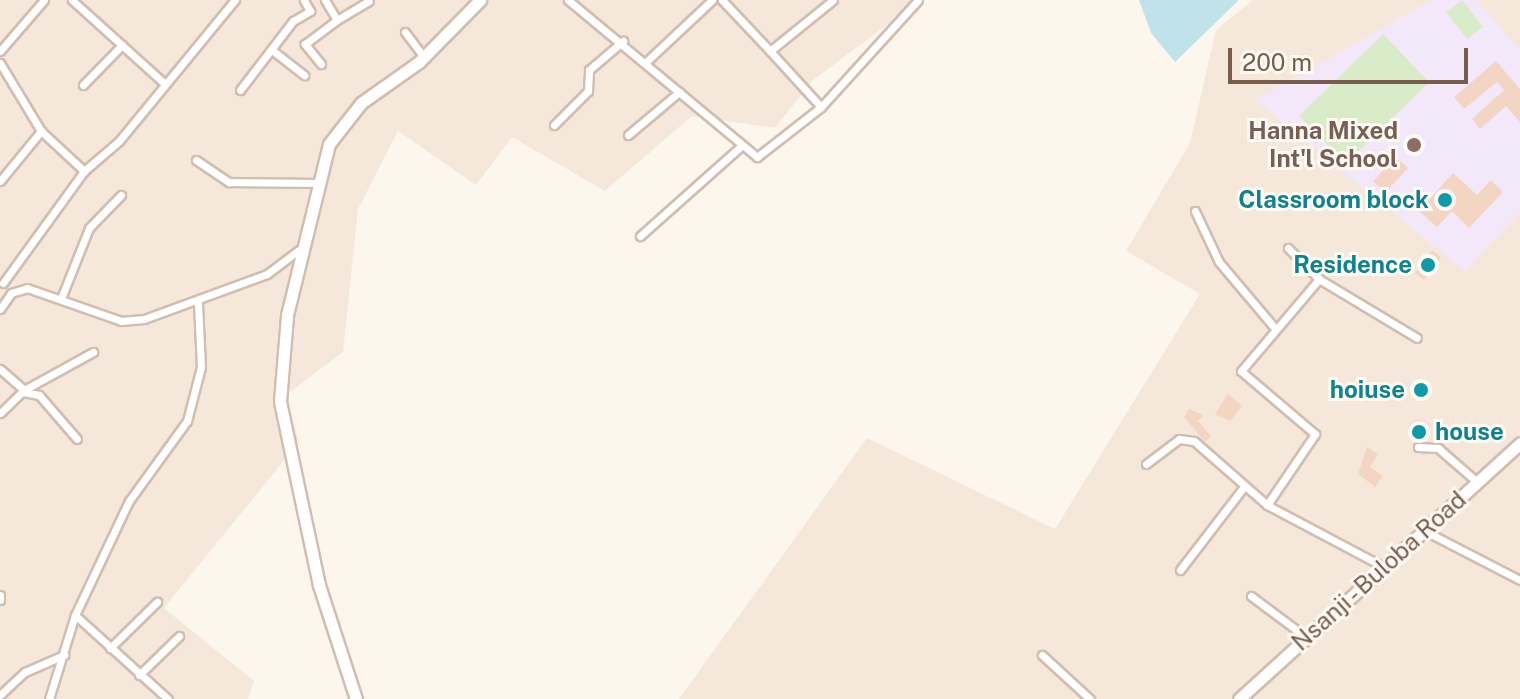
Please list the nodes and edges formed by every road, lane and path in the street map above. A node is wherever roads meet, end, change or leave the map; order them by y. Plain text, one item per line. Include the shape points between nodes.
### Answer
1 (44, 0) edge
2 (72, 0) edge
3 (235, 0) edge
4 (304, 0) edge
5 (325, 0) edge
6 (480, 0) edge
7 (568, 0) edge
8 (712, 0) edge
9 (722, 0) edge
10 (833, 0) edge
11 (918, 0) edge
12 (369, 1) edge
13 (337, 20) junction
14 (405, 32) dead end
15 (623, 41) junction
16 (122, 45) junction
17 (272, 50) junction
18 (0, 51) edge
19 (770, 51) junction
20 (424, 57) junction
21 (647, 61) junction
22 (0, 63) edge
23 (321, 64) dead end
24 (304, 75) dead end
25 (164, 83) junction
26 (83, 85) dead end
27 (240, 90) dead end
28 (679, 92) junction
29 (821, 107) junction
30 (554, 125) dead end
31 (41, 131) junction
32 (628, 135) dead end
33 (740, 147) junction
34 (196, 160) dead end
35 (84, 171) junction
36 (0, 181) edge
37 (315, 183) junction
38 (121, 195) dead end
39 (1195, 211) dead end
40 (640, 236) dead end
41 (1288, 248) dead end
42 (298, 251) junction
43 (1319, 279) junction
44 (2, 280) edge
45 (11, 293) junction
46 (62, 296) junction
47 (198, 303) junction
48 (0, 309) edge
49 (1274, 327) junction
50 (1417, 338) dead end
51 (93, 352) dead end
52 (0, 369) edge
53 (24, 391) junction
54 (0, 413) edge
55 (77, 439) dead end
56 (1520, 443) edge
57 (1418, 447) dead end
58 (1146, 464) dead end
59 (1477, 482) junction
60 (1243, 488) junction
61 (1267, 505) junction
62 (1423, 530) junction
63 (1384, 567) junction
64 (1180, 570) dead end
65 (1520, 580) edge
66 (1251, 596) dead end
67 (157, 602) dead end
68 (75, 615) junction
69 (179, 636) dead end
70 (1306, 637) junction
71 (110, 648) junction
72 (64, 655) junction
73 (1042, 655) dead end
74 (139, 675) junction
75 (0, 695) edge
76 (49, 699) edge
77 (168, 699) edge
78 (356, 699) edge
79 (1090, 699) edge
80 (1239, 699) edge

1 - 18 street
2 - 16 street
3 - 25 street
4 - 17 street via 310,11 293,21
5 - 13 street
6 - 20 main road
7 - 15 street
8 - 21 street
9 - 19 street
10 - 19 street
11 - 29 street
12 - 13 street
13 - 23 street via 305,44
14 - 20 street
15 - 21 street
15 - 30 street via 589,70 588,91
16 - 25 street
16 - 26 street
17 - 24 street
17 - 27 street
19 - 29 street
20 - 37 main road via 361,103 329,144
21 - 28 street
22 - 31 street
25 - 35 street via 119,141
28 - 32 street
28 - 33 street
29 - 33 street via 757,157
31 - 35 street
31 - 36 street
33 - 40 street
34 - 37 street via 229,182
35 - 44 street
37 - 42 main road
38 - 46 street via 89,228
39 - 49 street via 1219,262
41 - 43 street
42 - 47 street via 282,266
42 - 78 main road via 280,401 319,585
43 - 49 street
43 - 50 street
44 - 45 street
45 - 46 street via 27,288
45 - 48 street
46 - 47 street via 121,321
47 - 68 street via 201,367 187,421 129,501
49 - 61 street via 1240,374 1315,434
51 - 53 street
52 - 53 street
53 - 54 street
53 - 55 street via 39,395
56 - 59 main road, Nsanji - Buloba Road
57 - 59 street via 1438,448
58 - 60 street via 1187,438
59 - 62 main road, Nsanji - Buloba Road
60 - 61 street
60 - 64 street
61 - 63 street
62 - 63 main road, Nsanji - Buloba Road
62 - 65 street
63 - 70 main road, Nsanji - Buloba Road
66 - 70 street
67 - 71 street
68 - 71 street
68 - 72 street
69 - 74 street
70 - 80 main road, Nsanji - Buloba Road
71 - 74 street
72 - 75 street via 25,672
72 - 76 street
73 - 79 street
74 - 77 street

